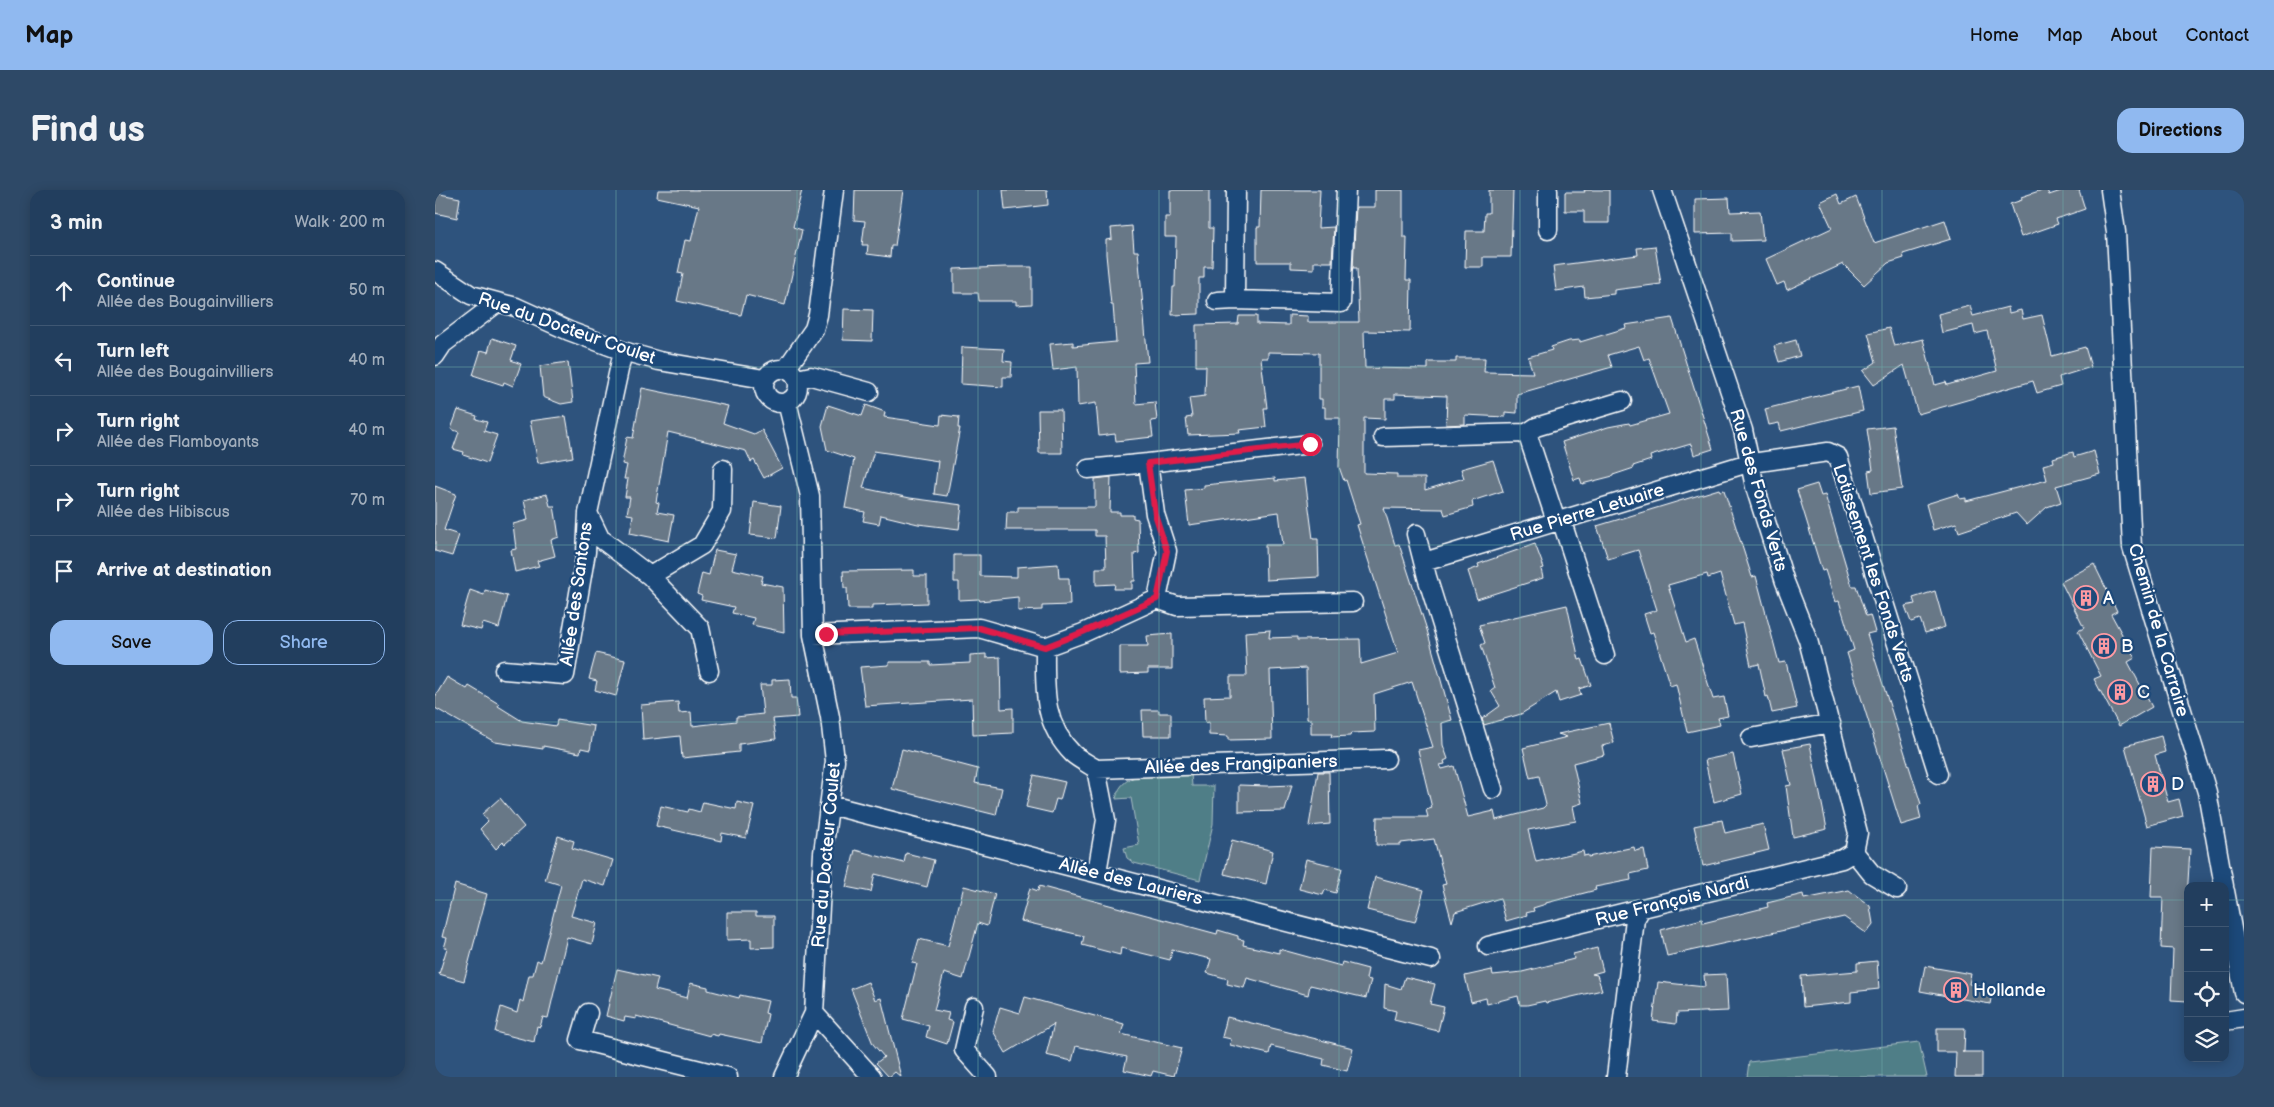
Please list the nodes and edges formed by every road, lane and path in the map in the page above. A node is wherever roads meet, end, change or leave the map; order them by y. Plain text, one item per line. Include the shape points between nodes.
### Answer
1 (835, 190) edge
2 (1236, 190) edge
3 (1346, 190) edge
4 (1548, 190) edge
5 (1661, 190) edge
6 (2110, 190) edge
7 (1548, 230) dead end
8 (435, 271) edge
9 (1235, 300) junction
10 (1217, 301) dead end
11 (497, 303) junction
12 (623, 351) junction
13 (435, 356) edge
14 (791, 374) junction
15 (764, 379) junction
16 (869, 392) dead end
17 (1622, 401) dead end
18 (787, 402) junction
19 (1527, 433) junction
20 (1383, 437) dead end
21 (1310, 444) dead end
22 (1148, 463) junction
23 (1751, 463) junction
24 (1087, 469) dead end
25 (723, 470) dead end
26 (588, 513) junction
27 (1559, 520) junction
28 (1416, 534) dead end
29 (1424, 562) junction
30 (650, 576) junction
31 (1157, 599) junction
32 (1353, 602) dead end
33 (813, 634) junction
34 (1045, 647) junction
35 (1605, 656) dead end
36 (504, 670) dead end
37 (709, 671) dead end
38 (1831, 723) junction
39 (1751, 738) dead end
40 (1386, 759) dead end
41 (1097, 769) junction
42 (1939, 774) dead end
43 (1493, 789) dead end
44 (830, 805) junction
45 (1854, 852) junction
46 (1097, 872) junction
47 (2223, 882) edge
48 (1897, 889) dead end
49 (1641, 909) junction
50 (2229, 913) edge
51 (1489, 946) dead end
52 (1431, 959) dead end
53 (2244, 994) edge
54 (974, 1007) dead end
55 (587, 1013) dead end
56 (814, 1013) junction
57 (2244, 1018) edge
58 (2229, 1020) edge
59 (729, 1077) edge
60 (785, 1077) edge
61 (872, 1077) edge
62 (988, 1077) edge
63 (1615, 1077) edge

1 - 14 street via 818,315
2 - 9 street
3 - 9 street via 1341,303
4 - 7 street
5 - 23 street, Rue des Fonds Verts via 1743,430
6 - 47 street, Chemin de la Carraire via 2116,232 2132,547 2207,792
8 - 11 street, Rue du Docteur Coulet via 471,296
9 - 10 street
11 - 12 street, Rue du Docteur Coulet via 516,307
11 - 13 street via 443,344
12 - 15 street, Rue du Docteur Coulet via 659,361
12 - 26 street, Allée des Santons
14 - 15 street via 771,372
14 - 16 street via 811,376
14 - 18 street via 798,387 796,394
15 - 18 street via 769,399
17 - 19 street
18 - 33 street, Rue du Docteur Coulet via 809,496
19 - 20 street
19 - 27 street
21 - 22 street
22 - 24 street
22 - 31 street via 1155,514 1167,551
23 - 27 street, Rue Pierre Letuaire
23 - 38 street, Rue des Fonds Verts via 1755,487 1785,582 1808,640
23 - 42 street, Lotissement les Fonds Verts via 1828,452 1838,457
25 - 30 street via 722,511 702,545
26 - 30 street, Allée des Santons via 600,538
26 - 36 street, Allée des Santons via 586,552 565,675
27 - 29 street, Rue Pierre Letuaire
27 - 35 street
28 - 29 street
29 - 43 street
30 - 37 street, Allée des Santons via 700,628
31 - 32 street via 1177,606
31 - 34 street
33 - 34 street via 979,628
33 - 44 street, Rue du Docteur Coulet via 830,717 835,761
34 - 41 street via 1045,689 1051,723 1074,754
38 - 39 street
38 - 45 street, Rue des Fonds Verts via 1857,832
40 - 41 street, Allée des Frangipaniers
41 - 46 street via 1106,820
44 - 46 street, Allée des Lauriers
44 - 56 street, Rue du Docteur Coulet via 823,853
45 - 48 street via 1872,874
45 - 49 street, Rue François Nardi via 1843,860
46 - 52 street, Allée des Lauriers
49 - 51 street, Rue François Nardi
49 - 63 street via 1635,919
50 - 53 street
54 - 62 street via 964,1050
55 - 59 street via 580,1040
56 - 60 street
56 - 61 street
57 - 58 street

